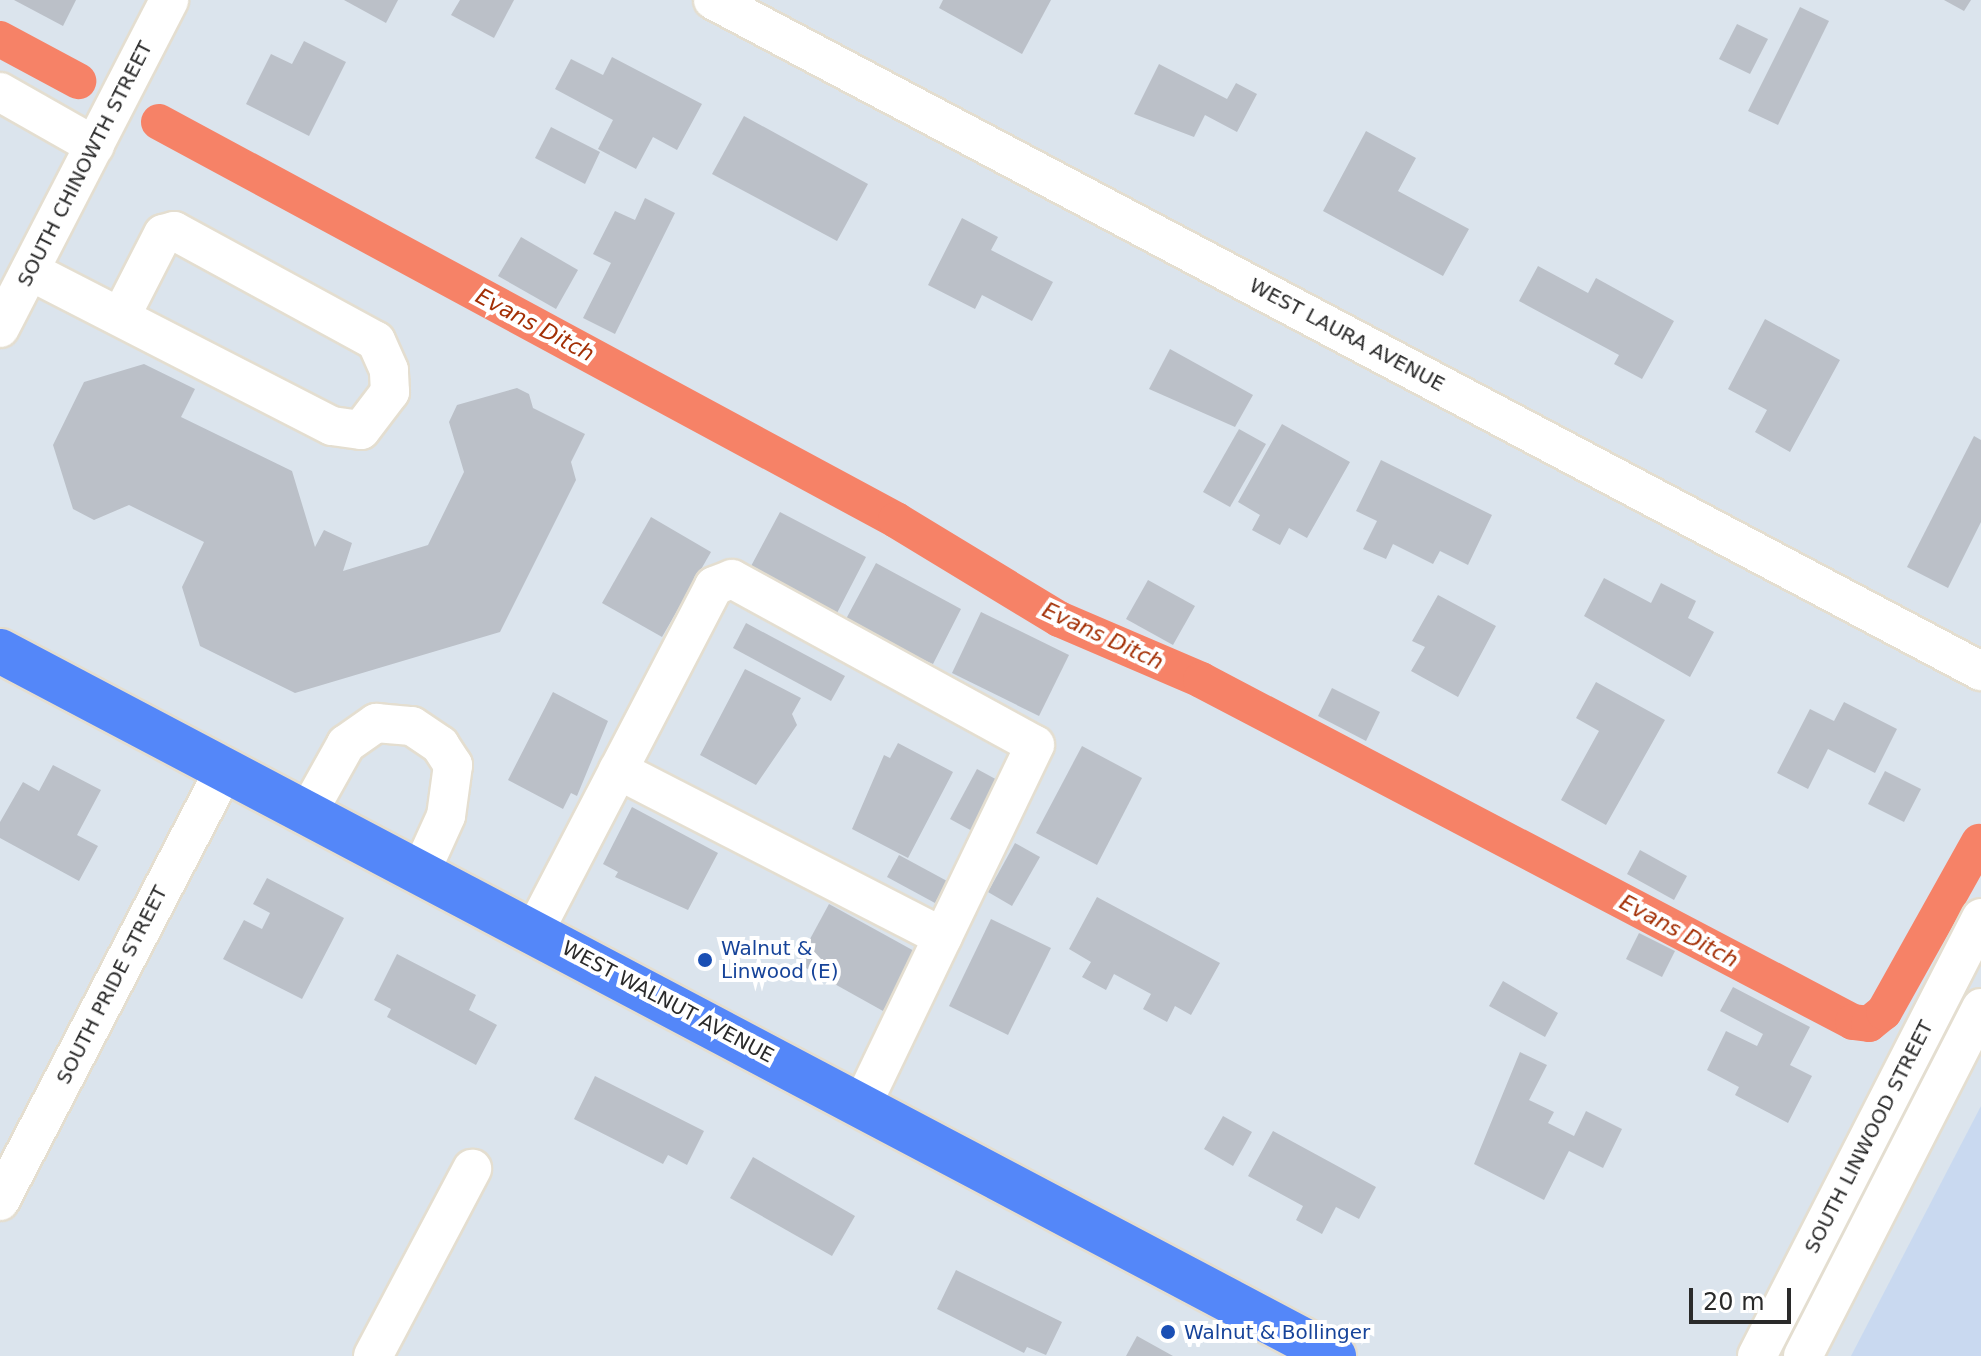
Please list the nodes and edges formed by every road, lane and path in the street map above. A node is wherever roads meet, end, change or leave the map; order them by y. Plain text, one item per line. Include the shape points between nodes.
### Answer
1 (169, 0) edge
2 (713, 0) edge
3 (0, 92) edge
4 (95, 146) junction
5 (30, 271) junction
6 (121, 316) junction
7 (0, 328) edge
8 (0, 651) edge
9 (1981, 671) edge
10 (225, 769) junction
11 (618, 770) junction
12 (308, 812) junction
13 (421, 871) junction
14 (1981, 918) edge
15 (534, 932) junction
16 (943, 937) junction
17 (1966, 980) edge
18 (1981, 1008) edge
19 (862, 1104) junction
20 (472, 1169) dead end
21 (0, 1201) edge
22 (1315, 1352) edge
23 (373, 1356) edge
24 (1757, 1356) edge
25 (1803, 1356) edge

1 - 4 street, SOUTH CHINOWTH STREET
2 - 9 street, WEST LAURA AVENUE
3 - 4 street
4 - 5 street, SOUTH CHINOWTH STREET
5 - 6 street
5 - 7 street, SOUTH CHINOWTH STREET
6 - 6 street via 332,426 361,430 390,392 376,341 174,231 163,234
8 - 10 main road, WEST WALNUT AVENUE
10 - 12 main road, WEST WALNUT AVENUE
10 - 21 street, SOUTH PRIDE STREET
11 - 15 street
11 - 16 street
11 - 16 street via 714,586 732,579 1035,745
12 - 13 main road, WEST WALNUT AVENUE
12 - 13 street via 346,744 376,723 412,726 440,745 453,765 446,816
13 - 15 main road, WEST WALNUT AVENUE
14 - 17 street, SOUTH LINWOOD STREET
15 - 19 main road, WEST WALNUT AVENUE
16 - 19 street
17 - 24 street, SOUTH LINWOOD STREET
18 - 25 street, SOUTH LINWOOD STREET
19 - 22 main road, WEST WALNUT AVENUE
20 - 23 street

